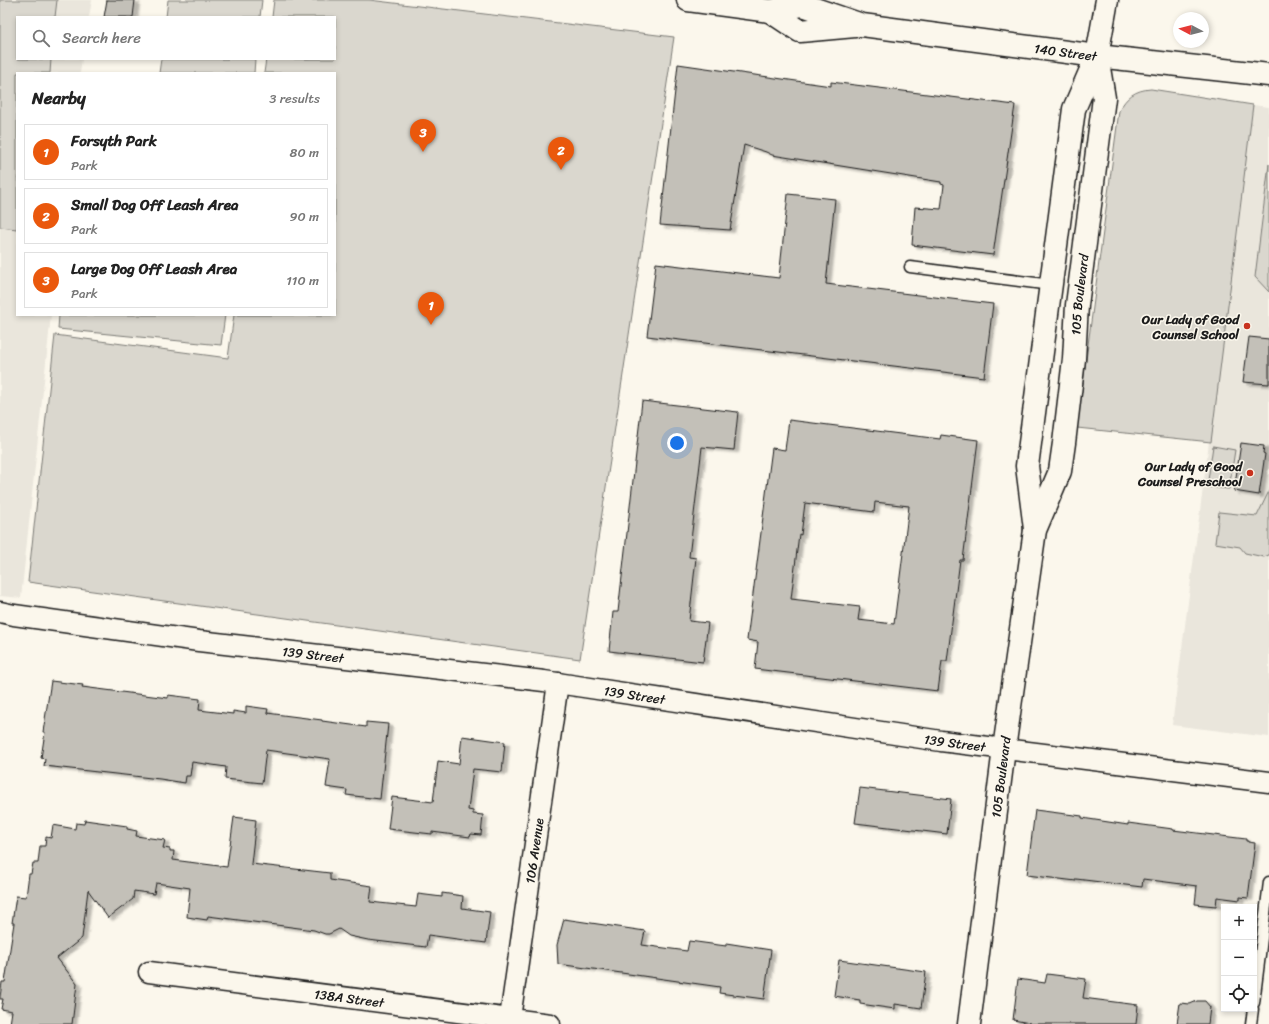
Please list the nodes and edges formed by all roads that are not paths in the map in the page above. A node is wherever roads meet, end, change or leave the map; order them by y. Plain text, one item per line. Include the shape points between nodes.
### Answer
1 (688, 0) edge
2 (1107, 0) edge
3 (745, 4) edge
4 (1097, 56) junction
5 (1269, 75) edge
6 (910, 266) dead end
7 (1051, 285) junction
8 (1035, 530) junction
9 (0, 612) edge
10 (558, 683) junction
11 (1004, 749) junction
12 (1269, 782) edge
13 (1269, 882) edge
14 (1266, 935) edge
15 (149, 972) dead end
16 (1257, 986) edge
17 (1253, 1012) edge
18 (510, 1018) junction
19 (550, 1024) edge
20 (969, 1024) edge
21 (1251, 1024) edge

1 - 3 street, 140 Street
2 - 4 street, 105 Boulevard
3 - 4 street, 140 Street via 770,11 800,31 862,25
4 - 5 street, 140 Street
4 - 7 street, 105 Boulevard via 1074,109
4 - 8 street, 105 Boulevard via 1104,98 1077,305 1074,359 1064,443 1060,471
6 - 7 lane
7 - 8 street, 105 Boulevard via 1027,466
8 - 11 street, 105 Boulevard
9 - 10 street, 139 Street via 199,641
10 - 11 street, 139 Street
10 - 18 street, 106 Avenue
11 - 12 street, 139 Street
11 - 20 street, 105 Boulevard
13 - 14 lane
14 - 16 lane
15 - 18 street, 138A Street
17 - 21 lane
18 - 19 street, 138A Street

